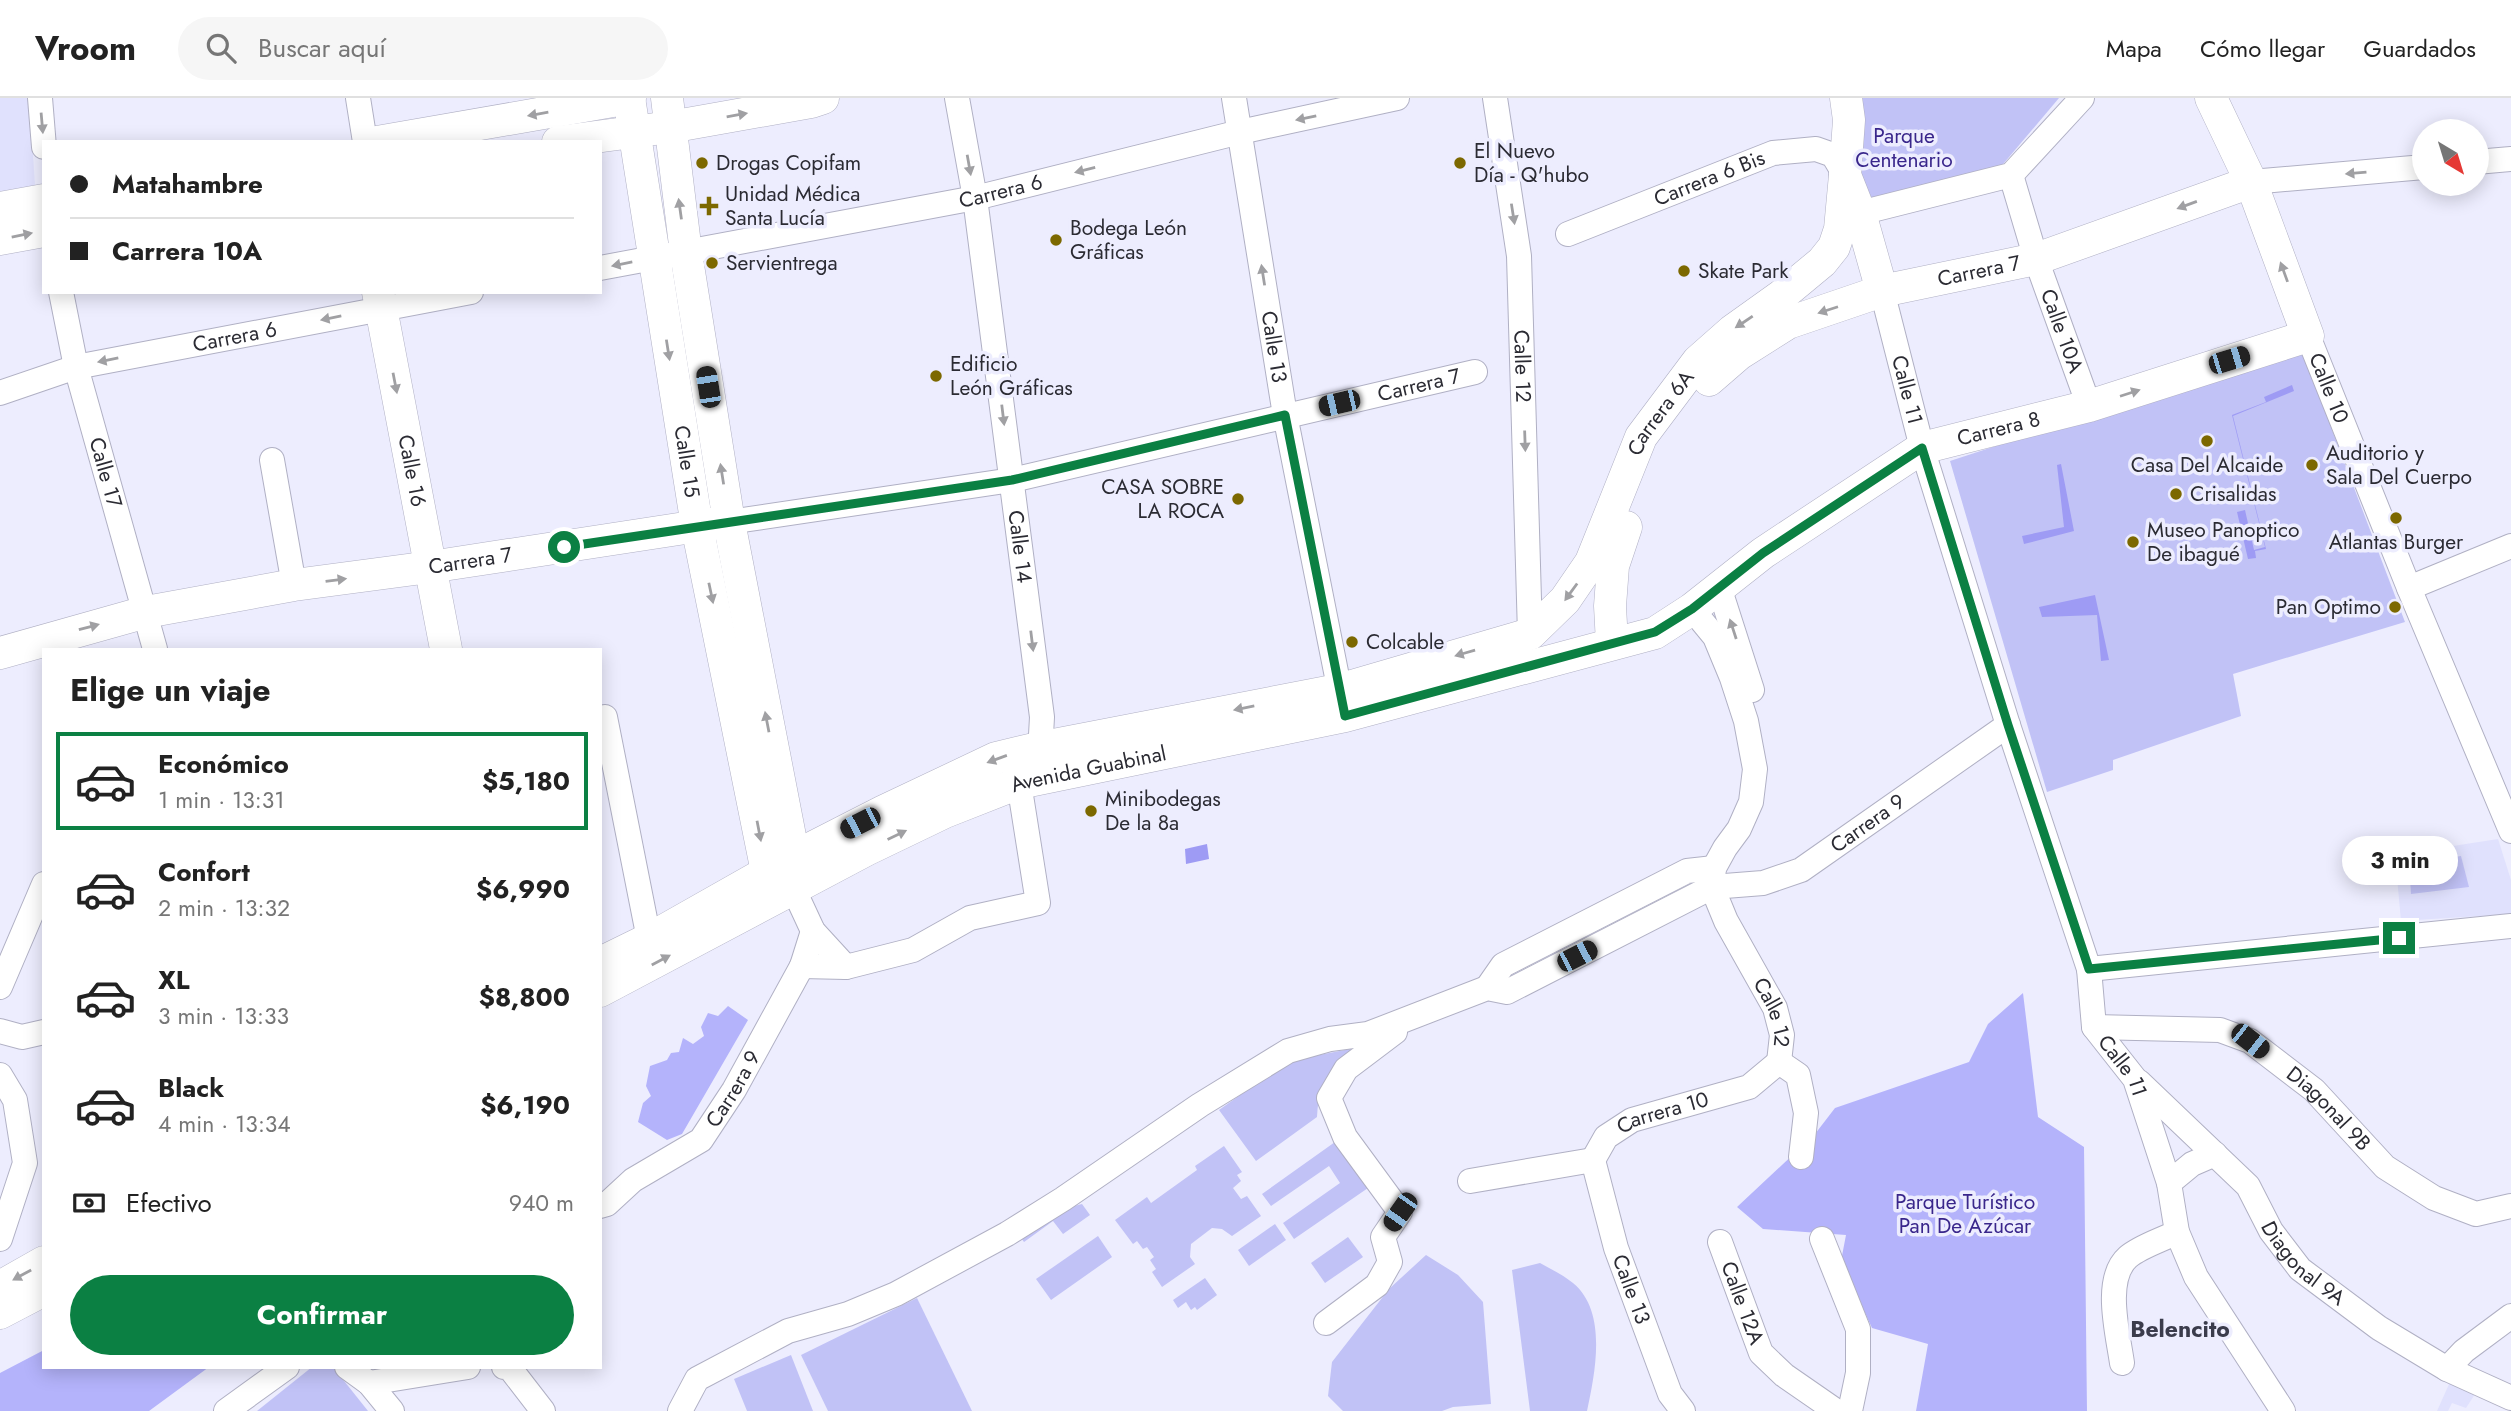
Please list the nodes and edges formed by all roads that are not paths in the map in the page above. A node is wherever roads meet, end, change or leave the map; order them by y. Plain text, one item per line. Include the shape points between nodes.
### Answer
1 (40, 98) edge
2 (358, 98) edge
3 (629, 98) edge
4 (823, 98) edge
5 (957, 98) edge
6 (1234, 98) edge
7 (1397, 98) edge
8 (1495, 98) edge
9 (1846, 98) edge
10 (2082, 98) edge
11 (2211, 98) edge
12 (668, 113) edge
13 (634, 130) junction
14 (1240, 132) junction
15 (43, 140) edge
16 (365, 140) edge
17 (388, 140) edge
18 (571, 140) edge
19 (2511, 159) edge
20 (2489, 161) edge
21 (2412, 168) edge
22 (1845, 175) junction
23 (2011, 176) junction
24 (2251, 182) junction
25 (975, 198) junction
26 (42, 200) edge
27 (0, 208) edge
28 (1850, 221) junction
29 (42, 231) edge
30 (1568, 234) dead end
31 (0, 239) edge
32 (686, 253) junction
33 (653, 258) junction
34 (2036, 259) junction
35 (602, 268) edge
36 (1882, 291) junction
37 (61, 294) edge
38 (451, 294) edge
39 (380, 301) edge
40 (2308, 337) junction
41 (76, 366) junction
42 (1475, 372) dead end
43 (0, 393) edge
44 (2089, 406) junction
45 (1285, 415) junction
46 (1922, 448) junction
47 (272, 460) dead end
48 (1012, 480) junction
49 (729, 522) junction
50 (697, 526) junction
51 (2511, 546) edge
52 (1602, 564) junction
53 (430, 568) junction
54 (294, 585) junction
55 (1719, 587) junction
56 (2409, 588) junction
57 (1692, 609) junction
58 (146, 612) junction
59 (1530, 634) junction
60 (1612, 643) junction
61 (46, 644) edge
62 (155, 648) edge
63 (446, 648) edge
64 (0, 653) edge
65 (1342, 703) junction
66 (605, 717) dead end
67 (2008, 725) junction
68 (1038, 748) junction
69 (1019, 783) junction
70 (2506, 806) edge
71 (2511, 831) edge
72 (794, 856) junction
73 (767, 872) junction
74 (1713, 877) junction
75 (42, 889) edge
76 (794, 890) junction
77 (2511, 926) edge
78 (813, 931) junction
79 (649, 939) junction
80 (602, 962) edge
81 (802, 966) junction
82 (846, 967) junction
83 (2089, 969) junction
84 (0, 987) edge
85 (602, 990) edge
86 (1418, 1015) junction
87 (2094, 1027) junction
88 (0, 1031) edge
89 (42, 1032) edge
90 (1779, 1062) junction
91 (0, 1075) edge
92 (2136, 1079) junction
93 (2215, 1154) junction
94 (1801, 1157) dead end
95 (1593, 1160) junction
96 (1470, 1181) dead end
97 (2169, 1183) junction
98 (602, 1205) edge
99 (2511, 1206) edge
100 (2177, 1232) junction
101 (1822, 1239) dead end
102 (0, 1240) edge
103 (1720, 1242) dead end
104 (42, 1263) edge
105 (0, 1287) edge
106 (42, 1291) edge
107 (0, 1313) edge
108 (2511, 1316) edge
109 (1326, 1323) dead end
110 (2122, 1363) dead end
111 (284, 1369) edge
112 (437, 1369) edge
113 (511, 1369) edge
114 (2447, 1369) junction
115 (360, 1374) edge
116 (2511, 1398) edge
117 (226, 1411) edge
118 (392, 1411) edge
119 (543, 1411) edge
120 (680, 1411) edge
121 (1682, 1411) edge
122 (1836, 1411) edge
123 (1850, 1411) edge
124 (2283, 1411) edge

1 -> 15 street
2 - 16 street
3 - 13 main road, Calle 15
3 -> 17 main road
12 -> 4 main road
5 -> 25 street, Calle 14
6 - 14 street, Calle 13
7 -> 14 street, Carrera 6
8 -> 59 street, Calle 12 via 1519,256
9 - 22 main road
10 - 23 street
11 - 24 main road, Calle 10
12 - 13 main road
32 -> 12 main road, Calle 15
13 - 18 main road
13 - 33 main road, Calle 15
14 -> 25 street, Carrera 6
45 -> 14 street, Calle 13
19 - 20 street
21 -> 24 street, Carrera 7
22 - 28 main road, Carrera 6A
22 - 30 street, Carrera 6 Bis via 1833,155 1816,149 1773,153
23 - 28 street
23 - 34 street, Calle 10A
24 -> 34 main road, Carrera 7
40 -> 24 main road, Calle 10
25 - 32 street, Carrera 6
25 -> 48 street, Calle 14
26 - 27 main road
28 - 36 main road, Calle 11
28 -> 52 main road, Carrera 6A via 1822,262 1698,361 1641,437
31 -> 29 main road
32 - 33 street, Carrera 6
49 -> 32 main road, Calle 15
33 -> 35 street, Carrera 6
33 -> 50 main road, Calle 15
34 - 36 main road, Carrera 7
34 - 44 street, Calle 10A
36 - 46 street, Calle 11
36 -> 52 main road, Carrera 7 via 1788,323 1710,378 1650,456
37 - 41 street, Calle 17
38 - 39 street, Carrera 6
39 -> 41 street, Carrera 6
39 -> 53 main road, Calle 16
44 -> 40 main road, Carrera 8
40 - 56 street, Calle 10
41 - 43 street, Carrera 6
41 - 58 street, Calle 17
42 - 45 street, Carrera 7
44 - 46 main road, Carrera 8
45 - 48 street, Carrera 7
45 - 65 street, Calle 13
46 - 55 main road, Carrera 8
46 - 67 street, Calle 11
47 - 54 street
48 - 49 street, Carrera 7
48 -> 68 street, Calle 14 via 1042,717
49 - 50 main road, Carrera 7
72 -> 49 main road, Calle 15
50 - 53 main road, Carrera 7
50 -> 73 main road, Calle 15
51 - 56 street
52 -> 59 main road, Carrera 6A
52 - 60 main road, Carrera 7
54 -> 53 main road, Carrera 7
53 - 63 main road, Calle 16
54 - 58 main road, Carrera 7
55 - 57 main road, Carrera 8
74 -> 55 street via 1749,837 1768,792 1772,769
56 - 70 street, Calle 10
57 - 60 main road, Carrera 8 via 1655,632
57 - 74 street via 1715,637 1732,678 1755,769 1751,802
61 -> 58 main road, Carrera 7
58 - 62 street, Calle 17
59 -> 65 main road, Avenida Guabinal
60 - 65 main road, Avenida Guabinal
61 - 64 main road, Carrera 7
65 -> 68 main road, Avenida Guabinal
65 - 69 main road, Avenida Guabinal
66 - 79 street
67 - 74 street, Carrera 9 via 1801,870 1763,883
67 - 83 street, Calle 11
68 -> 72 main road, Avenida Guabinal via 996,758
76 -> 69 main road, Avenida Guabinal via 945,812
69 - 82 street via 1038,903 970,918 913,950
70 - 71 street, Calle 10
72 - 73 main road, Avenida Guabinal
72 - 76 main road, Calle 15
73 - 76 main road
73 - 79 main road, Avenida Guabinal
74 - 86 street via 1507,992 1487,988
74 - 90 street, Calle 12 via 1726,920 1774,1008 1782,1035
75 - 84 street
76 - 78 street, Calle 15
85 -> 76 main road, Avenida Guabinal
77 - 83 street
78 - 81 street, Carrera 9
78 - 82 street, Calle 15
79 - 80 main road, Avenida Guabinal
81 - 82 street
81 - 98 street, Carrera 9 via 701,1140 633,1180
83 - 87 street, Calle 11
86 - 109 street via 1346,1069 1329,1098 1345,1137 1400,1212 1382,1237 1390,1262 1377,1284
86 - 120 street via 1368,1034 1288,1051 1007,1234 897,1294 788,1331 697,1379
87 - 92 street, Calle 11
87 - 99 street, Diagonal 9B via 2220,1030 2250,1041 2314,1090 2385,1167 2434,1198 2476,1214
88 - 89 street via 22,1037
90 - 94 street, Calle 12 via 1798,1075 1806,1113
90 - 95 street, Carrera 10 via 1749,1087 1632,1120 1606,1137
91 - 102 street via 15,1100 25,1163
92 - 93 street, Diagonal 9A
92 - 97 street, Calle 11
93 - 97 street via 2192,1164
93 - 114 street, Diagonal 9A via 2248,1186 2271,1231 2300,1269 2379,1328
95 - 96 street
95 - 121 street, Calle 13 via 1615,1248 1670,1394
97 - 100 street, Calle 11
100 - 110 street via 2123,1263 2113,1304
100 - 124 street, Calle 11 via 2196,1277
101 - 123 street via 1858,1329 1858,1373
103 - 122 street, Calle 12A via 1761,1353
104 -> 105 main road
106 - 107 main road
108 - 114 street
111 - 117 street
112 - 115 street
113 - 119 street
114 - 116 street, Diagonal 9A
115 - 118 street

